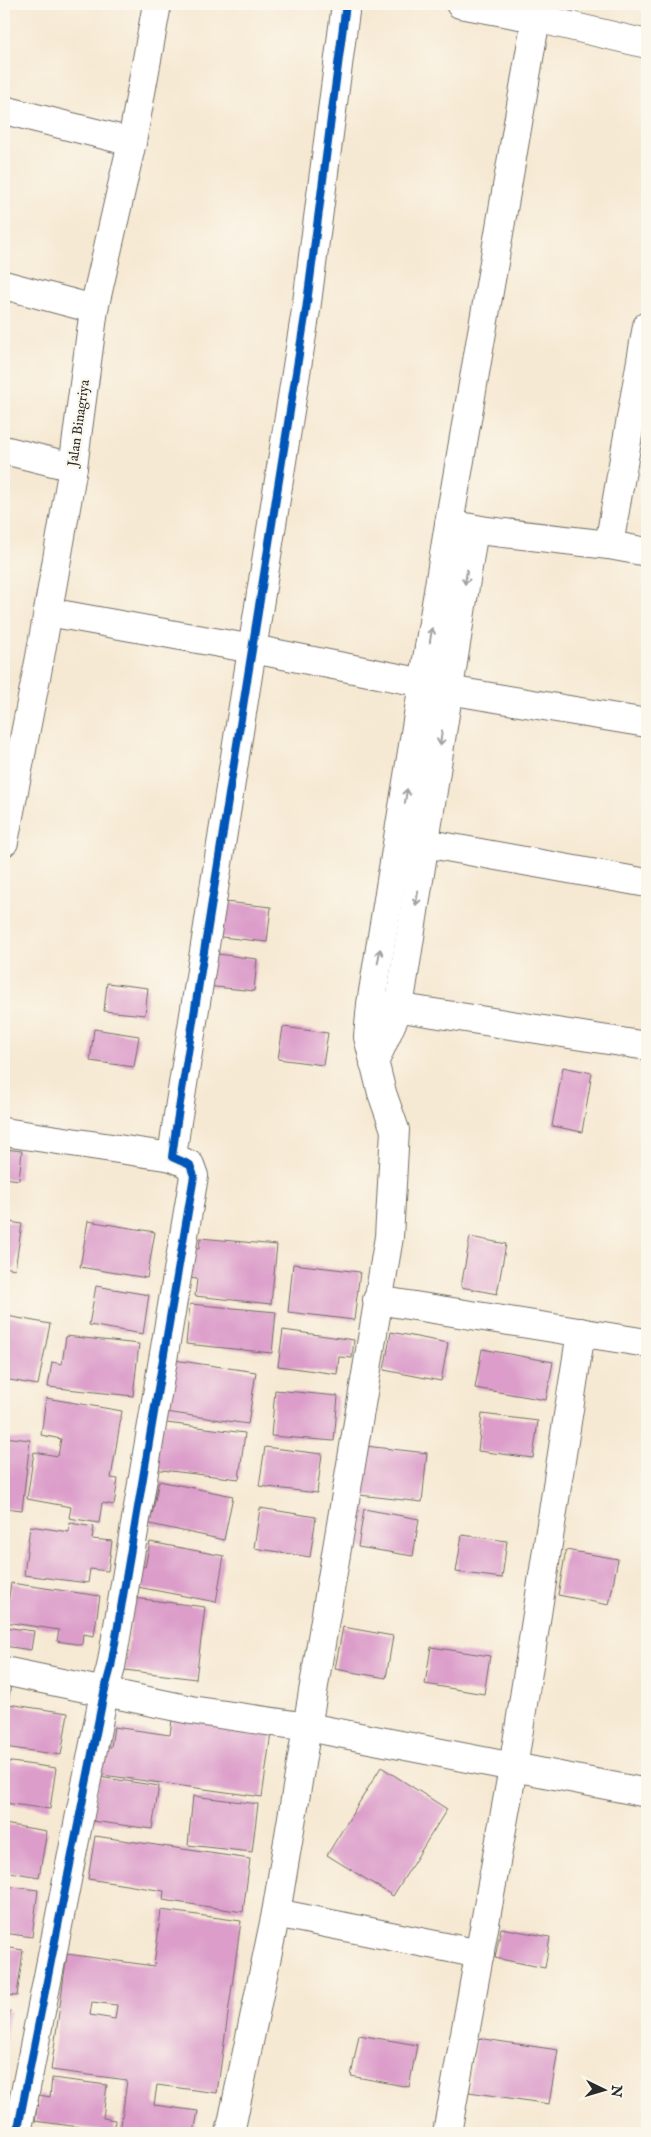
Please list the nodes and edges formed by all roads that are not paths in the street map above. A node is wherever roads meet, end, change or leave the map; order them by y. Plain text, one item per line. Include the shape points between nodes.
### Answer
1 (157, 4) edge
2 (346, 4) edge
3 (460, 4) edge
4 (536, 18) junction
5 (647, 44) edge
6 (4, 110) edge
7 (132, 142) junction
8 (4, 285) edge
9 (94, 309) junction
10 (647, 326) edge
11 (642, 382) edge
12 (4, 450) edge
13 (73, 467) junction
14 (461, 526) junction
15 (609, 545) junction
16 (647, 552) edge
17 (48, 612) junction
18 (253, 649) junction
19 (436, 686) junction
20 (647, 723) edge
21 (399, 839) junction
22 (4, 842) edge
23 (426, 844) junction
24 (647, 883) edge
25 (371, 1004) junction
26 (399, 1007) junction
27 (647, 1046) edge
28 (374, 1063) junction
29 (4, 1132) edge
30 (172, 1157) junction
31 (377, 1300) junction
32 (581, 1332) junction
33 (647, 1343) edge
34 (4, 1672) edge
35 (104, 1693) junction
36 (308, 1727) junction
37 (513, 1768) junction
38 (647, 1794) edge
39 (276, 1913) junction
40 (480, 1954) junction
41 (17, 2133) edge
42 (230, 2133) edge
43 (447, 2133) edge

1 - 7 street, Jalan Binagriya
2 - 18 street via 306,310
3 - 4 street
4 - 5 street
4 - 14 street
6 - 7 street
7 - 9 street, Jalan Binagriya
8 - 9 street
9 - 13 street, Jalan Binagriya
10 - 11 street
11 - 15 street
12 - 13 street
13 - 17 street, Jalan Binagriya
14 - 15 street
14 - 19 street
15 - 16 street
17 - 18 street
17 - 22 street, Jalan Binagriya
18 - 19 street
18 - 30 street
19 - 20 street
21 -> 19 street
19 -> 23 street
21 - 23 street
25 -> 21 street
23 - 24 street
23 -> 26 street
25 - 26 street
25 - 28 street via 368,1037
26 - 27 street
26 - 28 street
28 - 31 street via 395,1130 389,1237
29 - 30 street
30 - 35 street via 190,1165 194,1176
31 - 32 street
31 - 36 street
32 - 33 street
32 - 37 street
34 - 35 street
35 - 36 street
35 - 41 street
36 - 37 street
36 - 39 street
37 - 38 street
37 - 40 street
39 - 40 street
39 - 42 street
40 - 43 street

